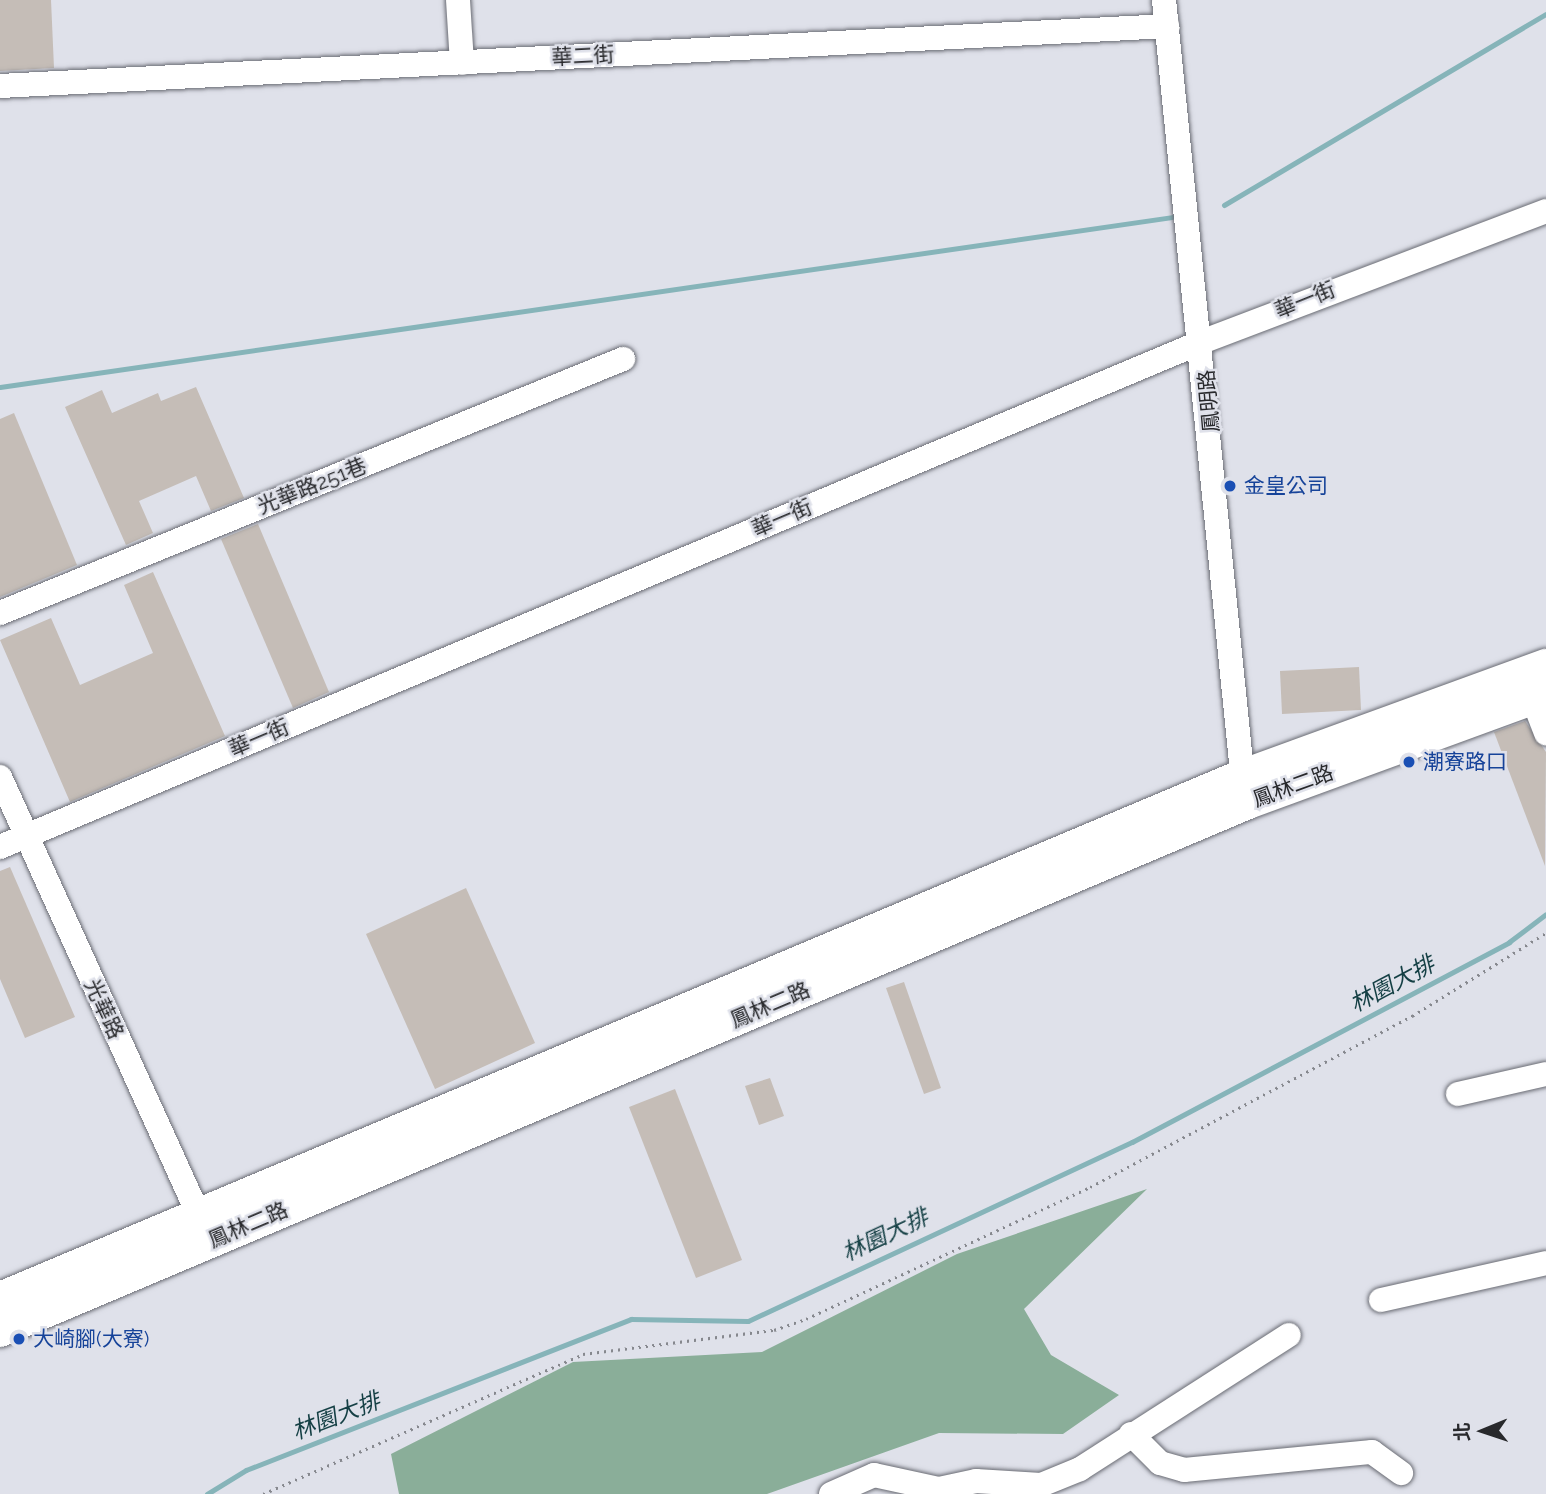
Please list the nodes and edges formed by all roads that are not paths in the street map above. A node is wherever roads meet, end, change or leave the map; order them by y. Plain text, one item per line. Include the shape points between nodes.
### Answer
1 (458, 0) edge
2 (1164, 0) edge
3 (1167, 26) junction
4 (462, 63) junction
5 (0, 86) edge
6 (1546, 211) edge
7 (1204, 341) junction
8 (623, 359) dead end
9 (0, 613) edge
10 (1537, 683) edge
11 (1546, 733) edge
12 (0, 777) edge
13 (1243, 790) junction
14 (11, 843) edge
15 (1546, 1074) edge
16 (1458, 1094) dead end
17 (199, 1210) junction
18 (210, 1241) junction
19 (1546, 1262) edge
20 (0, 1298) edge
21 (1381, 1300) dead end
22 (0, 1331) edge
23 (1289, 1335) dead end
24 (1131, 1434) junction
25 (1401, 1474) dead end
26 (1043, 1490) edge
27 (831, 1494) edge

1 - 4 street
2 - 3 street, 鳳明路
3 - 4 street, 華二街
3 - 7 street, 鳳明路
4 - 5 street, 華二街
6 - 7 street, 華一街
7 - 13 street, 鳳明路
7 - 14 street, 華一街
8 - 9 street, 光華路251巷
10 - 11 street
10 - 13 main road, 鳳林二路
12 - 14 street, 光華路
13 - 17 main road, 鳳林二路
13 - 18 main road, 鳳林二路
14 - 17 street, 光華路
15 - 16 street
17 - 18 street, 光華路
17 - 20 main road, 鳳林二路
18 - 22 main road, 鳳林二路
19 - 21 street
23 - 24 street
24 - 25 street via 1160,1463 1184,1470 1372,1452
24 - 26 street
26 - 27 street via 976,1481 939,1489 874,1475

